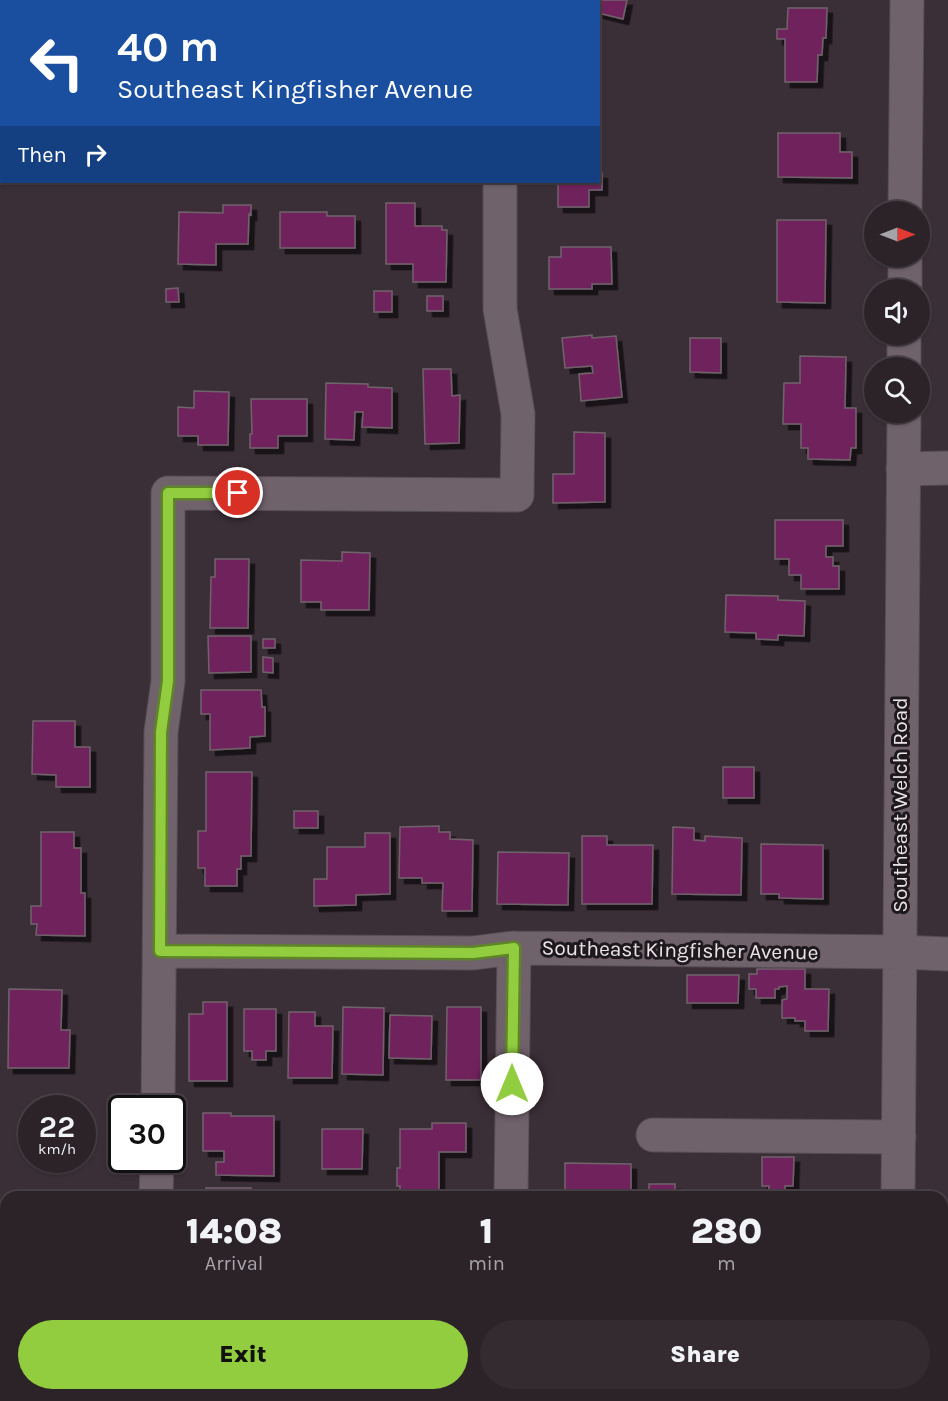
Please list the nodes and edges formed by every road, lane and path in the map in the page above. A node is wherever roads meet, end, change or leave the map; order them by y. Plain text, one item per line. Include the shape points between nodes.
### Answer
1 (908, 0) edge
2 (500, 183) edge
3 (906, 201) edge
4 (904, 423) edge
5 (948, 468) edge
6 (903, 469) junction
7 (514, 948) junction
8 (160, 951) junction
9 (900, 952) junction
10 (948, 954) edge
11 (158, 1095) edge
12 (653, 1136) dead end
13 (898, 1137) junction
14 (157, 1173) edge
15 (156, 1191) edge
16 (512, 1191) edge
17 (898, 1191) edge

1 - 3 street
2 - 8 street via 500,309 519,414 517,495 168,493 168,681 161,732
4 - 6 street, Southeast Welch Road
5 - 6 street
6 - 9 street, Southeast Welch Road
7 - 8 street, Southeast Kingfisher Avenue via 473,953
7 - 9 street, Southeast Kingfisher Avenue
7 - 16 street
8 - 11 street
9 - 10 street, Southeast Kingfisher Avenue
9 - 13 street, Southeast Welch Road
12 - 13 street
13 - 17 street, Southeast Welch Road
14 - 15 street

